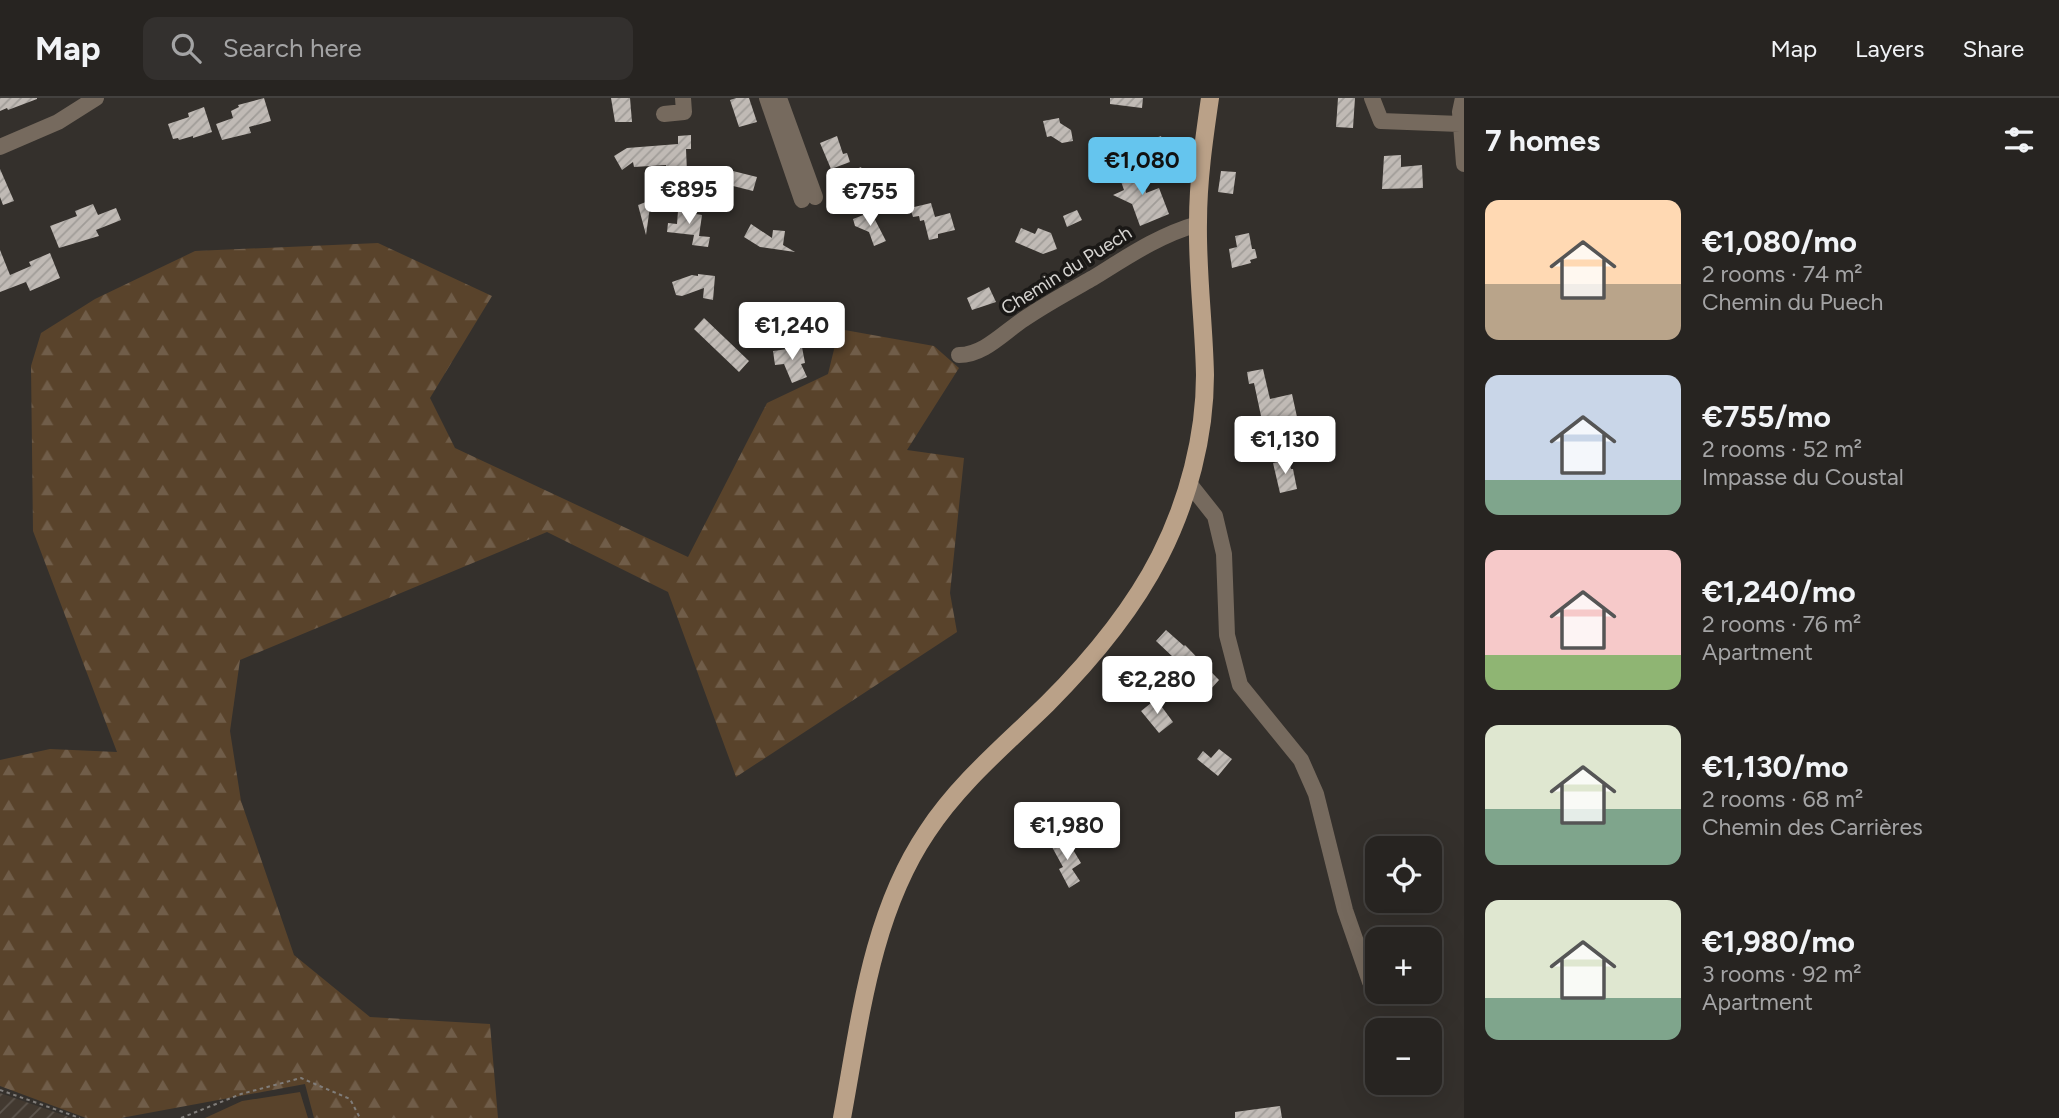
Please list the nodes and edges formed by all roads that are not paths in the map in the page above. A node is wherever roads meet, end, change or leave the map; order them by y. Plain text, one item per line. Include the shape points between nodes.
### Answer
1 (96, 98) edge
2 (683, 98) edge
3 (767, 98) edge
4 (779, 98) edge
5 (1210, 98) edge
6 (1372, 98) edge
7 (1463, 98) edge
8 (664, 114) dead end
9 (1460, 124) junction
10 (0, 147) edge
11 (1464, 164) edge
12 (1198, 224) junction
13 (960, 355) dead end
14 (1188, 482) junction
15 (1365, 968) edge
16 (842, 1118) edge

1 - 10 street via 58,122
2 - 8 street via 684,112
3 - 4 street via 808,199
5 - 12 main road
6 - 9 street via 1381,121
7 - 9 street
9 - 11 street
12 - 13 street, Chemin du Puech via 1142,248 985,347
12 - 14 main road via 1205,377 1199,443
14 - 15 street via 1215,516 1224,554 1227,635 1240,685 1306,771
14 - 16 main road via 1161,555 1102,645 968,780 927,831 897,886 874,953

